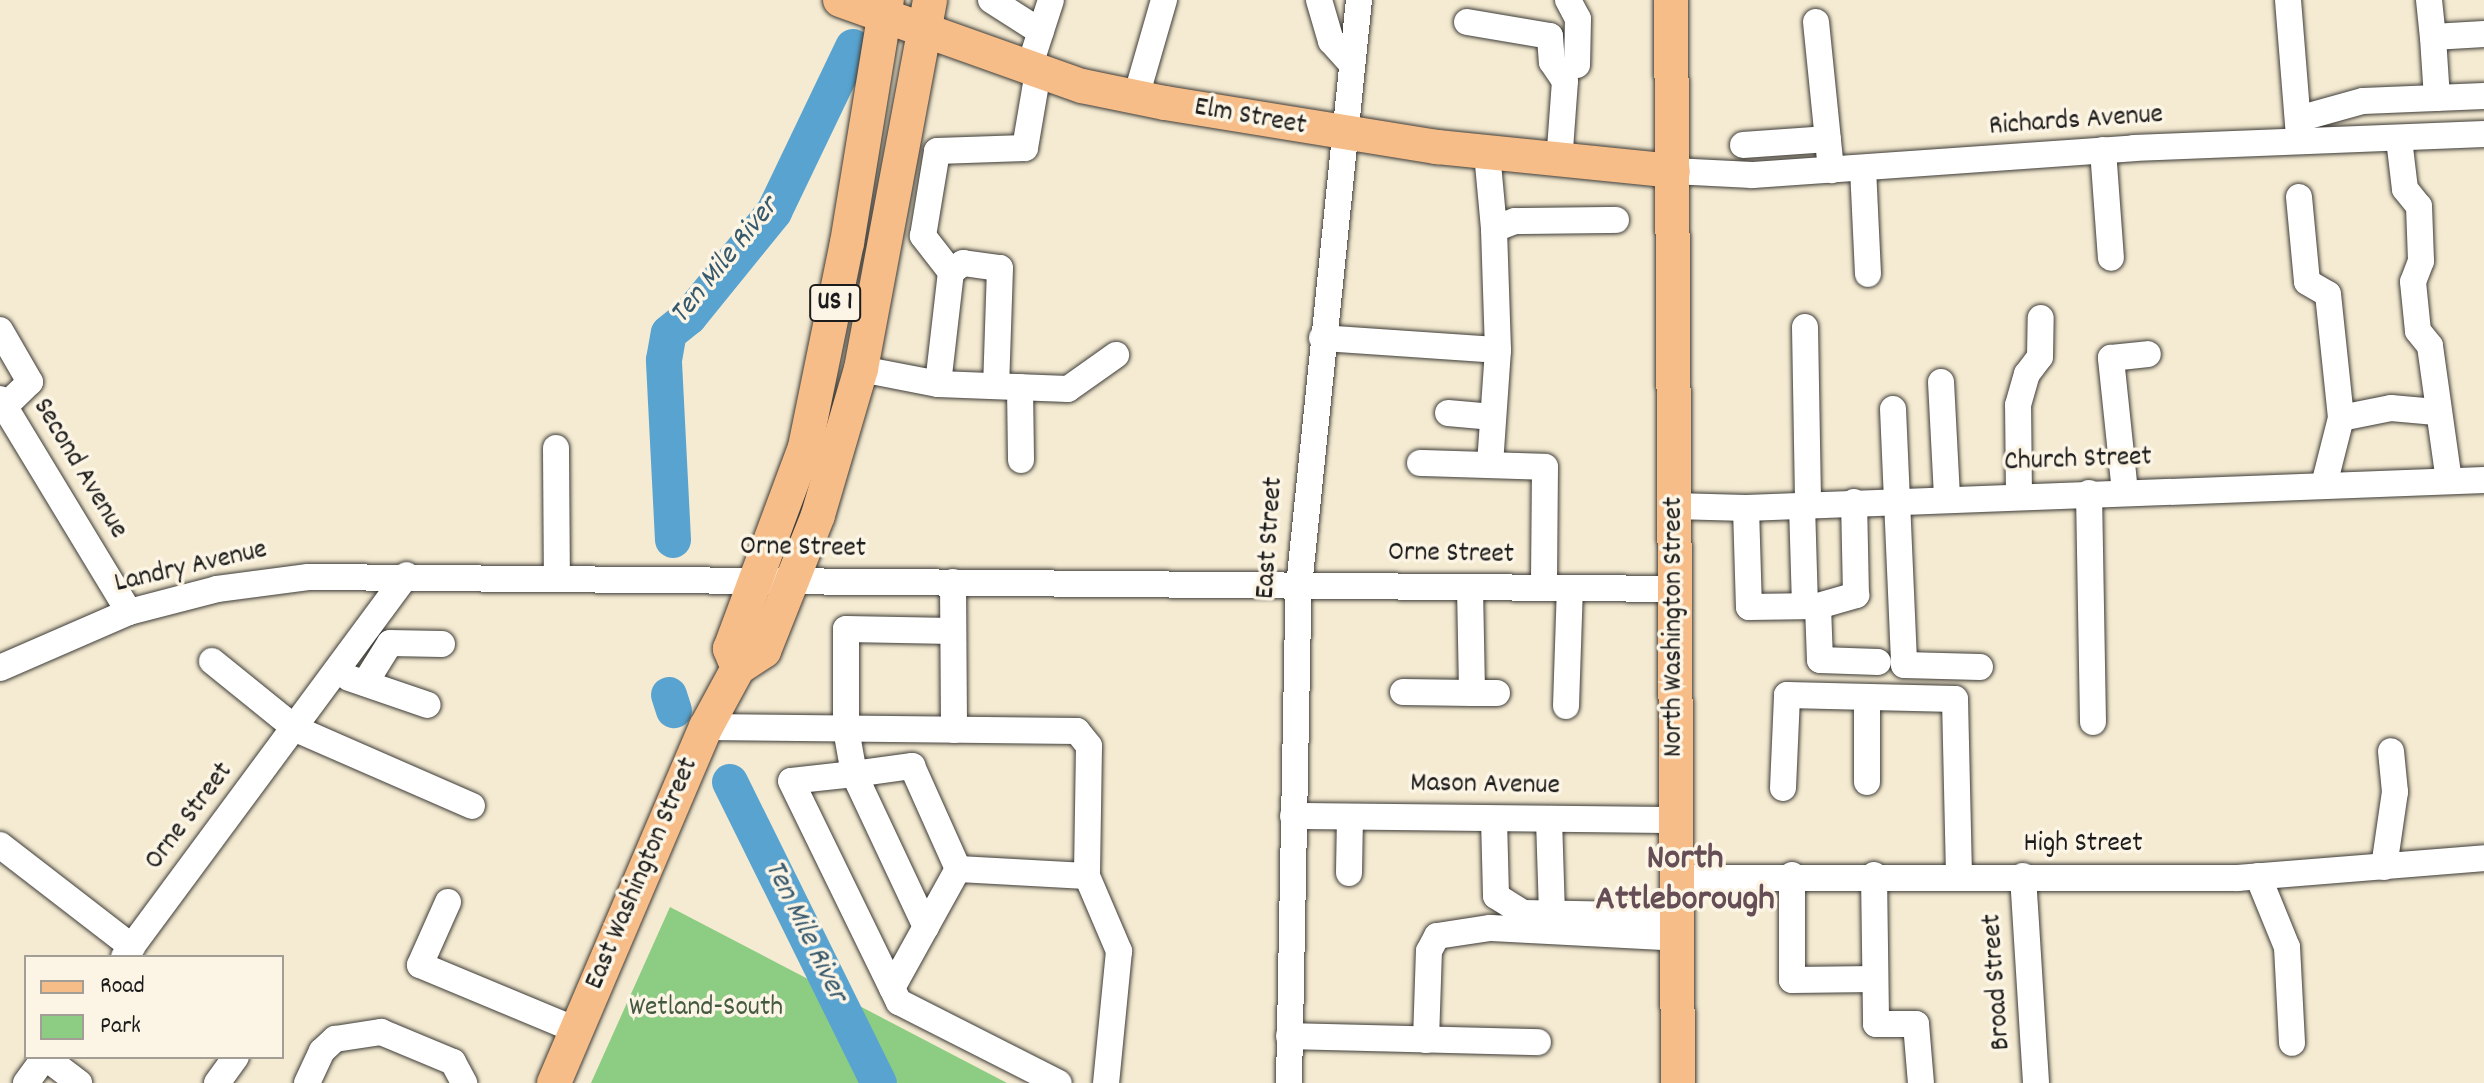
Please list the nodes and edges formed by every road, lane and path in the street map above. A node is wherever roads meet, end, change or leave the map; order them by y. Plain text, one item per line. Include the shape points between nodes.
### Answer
1 (840, 0) edge
2 (930, 0) edge
3 (991, 0) edge
4 (1051, 0) edge
5 (1164, 0) edge
6 (1319, 0) edge
7 (1359, 0) edge
8 (1568, 0) edge
9 (1671, 0) edge
10 (2288, 0) edge
11 (2429, 0) edge
12 (886, 9) edge
13 (1467, 22) dead end
14 (1816, 22) dead end
15 (1041, 32) junction
16 (924, 33) junction
17 (2484, 34) edge
18 (2433, 37) junction
19 (1351, 63) junction
20 (1577, 65) dead end
21 (1033, 70) junction
22 (2484, 96) edge
23 (1136, 97) junction
24 (2437, 98) junction
25 (2299, 132) junction
26 (1344, 133) junction
27 (2484, 134) edge
28 (1828, 139) junction
29 (2399, 139) junction
30 (1743, 145) dead end
31 (2103, 150) junction
32 (1487, 153) junction
33 (1559, 162) junction
34 (1863, 168) junction
35 (1831, 170) junction
36 (1673, 171) junction
37 (2299, 197) dead end
38 (890, 219) junction
39 (1616, 220) dead end
40 (1494, 229) junction
41 (923, 236) junction
42 (2111, 258) dead end
43 (951, 272) junction
44 (1868, 274) dead end
45 (2041, 318) dead end
46 (1805, 327) dead end
47 (0, 330) edge
48 (1322, 338) junction
49 (1498, 350) junction
50 (2148, 354) dead end
51 (1116, 355) dead end
52 (861, 369) junction
53 (1941, 382) dead end
54 (938, 384) junction
55 (1008, 387) junction
56 (2, 402) edge
57 (1893, 409) dead end
58 (2436, 412) junction
59 (1448, 413) dead end
60 (1493, 417) junction
61 (2341, 418) junction
62 (556, 448) dead end
63 (1021, 460) dead end
64 (1420, 463) dead end
65 (1490, 465) junction
66 (2484, 480) edge
67 (2449, 481) junction
68 (2324, 485) junction
69 (2125, 492) junction
70 (2089, 493) junction
71 (2019, 496) junction
72 (1947, 498) junction
73 (1900, 500) junction
74 (1854, 502) junction
75 (1805, 505) junction
76 (1674, 506) junction
77 (1746, 508) junction
78 (407, 575) junction
79 (557, 577) junction
80 (756, 580) junction
81 (793, 581) junction
82 (953, 582) junction
83 (1299, 585) junction
84 (1470, 587) junction
85 (1544, 588) junction
86 (1570, 588) junction
87 (1674, 589) junction
88 (1812, 606) junction
89 (129, 612) junction
90 (953, 631) junction
91 (442, 644) dead end
92 (212, 661) dead end
93 (1878, 662) dead end
94 (1980, 667) dead end
95 (0, 668) edge
96 (738, 668) junction
97 (338, 674) junction
98 (365, 683) junction
99 (1403, 692) dead end
100 (1867, 697) junction
101 (428, 705) dead end
102 (1566, 706) dead end
103 (2093, 722) dead end
104 (706, 727) junction
105 (296, 729) junction
106 (846, 729) junction
107 (954, 730) junction
108 (2391, 751) dead end
109 (854, 774) junction
110 (1867, 782) dead end
111 (1783, 788) dead end
112 (472, 806) dead end
113 (1293, 816) junction
114 (1350, 817) junction
115 (1494, 819) junction
116 (1549, 819) junction
117 (1677, 820) junction
118 (0, 845) edge
119 (2484, 858) edge
120 (2384, 867) junction
121 (958, 869) junction
122 (1349, 873) dead end
123 (1792, 875) junction
124 (1874, 875) junction
125 (1087, 876) junction
126 (1959, 876) junction
127 (2023, 876) junction
128 (2258, 876) junction
129 (1680, 878) junction
130 (448, 902) dead end
131 (1552, 914) junction
132 (926, 927) junction
133 (1679, 927) junction
134 (127, 954) edge
135 (1875, 979) junction
136 (892, 988) junction
137 (576, 1030) junction
138 (1289, 1036) junction
139 (1426, 1040) junction
140 (1538, 1042) dead end
141 (2292, 1043) dead end
142 (44, 1059) edge
143 (48, 1059) edge
144 (235, 1059) edge
145 (26, 1083) edge
146 (79, 1083) edge
147 (217, 1083) edge
148 (307, 1083) edge
149 (464, 1083) edge
150 (554, 1083) edge
151 (1059, 1083) edge
152 (1106, 1083) edge
153 (1289, 1083) edge
154 (1678, 1083) edge
155 (1921, 1083) edge
156 (2036, 1083) edge

1 - 12 main road, Elm Street
2 - 16 main road, East Washington Street / US 1
3 - 15 street
4 - 15 street
5 - 23 street
6 - 19 street via 1331,41
7 - 19 street, East Street
8 - 20 street via 1578,19
9 - 36 main road, North Washington Street
10 - 25 street
11 - 18 street
12 - 16 main road, Elm Street
12 - 80 main road, US 1 via 861,168 805,447
13 - 33 street via 1550,36 1552,62 1565,81
14 - 28 street
15 - 21 street
16 - 21 main road, Elm Street
16 - 38 main road, East Washington Street / US 1
17 - 18 street
18 - 24 street
19 - 26 street, East Street
21 - 23 main road, Elm Street
21 - 41 street via 1025,148 937,151
22 - 24 street
23 - 26 main road, Elm Street
24 - 25 street via 2363,101
25 - 29 street, Richards Avenue
25 - 31 street, Richards Avenue
26 - 32 main road, Elm Street
26 - 48 street, East Street
27 - 29 street, Richards Avenue
28 - 30 street
28 - 35 street
29 - 58 street via 2405,189 2419,206 2421,261 2413,282 2418,331 2430,346
31 - 34 street, Richards Avenue
31 - 42 street
32 - 33 main road, Elm Street
32 - 40 street
33 - 36 main road, Elm Street
34 - 35 street, Richards Avenue
34 - 44 street
35 - 36 street, Richards Avenue via 1752,175
36 - 76 main road, North Washington Street
37 - 61 street via 2307,282 2328,294
38 - 41 street
38 - 52 main road, East Washington Street / US 1
39 - 40 street via 1515,221
40 - 49 street
41 - 43 street
43 - 54 street
43 - 55 street via 963,263 1000,268
45 - 71 street via 2040,357 2027,374 2018,405
46 - 75 street
47 - 56 street via 30,382
48 - 49 street
48 - 83 street, East Street
49 - 60 street
50 - 69 street via 2111,358
51 - 55 street via 1068,389
52 - 54 street
52 - 81 main road, East Washington Street / US 1
53 - 72 street
54 - 55 street
55 - 63 street
56 - 89 street, Second Avenue
57 - 73 street
58 - 61 street via 2391,408
58 - 67 street
59 - 60 street
60 - 65 street
61 - 68 street
62 - 79 street
64 - 65 street
65 - 85 street via 1545,467
66 - 67 street, Church Street
67 - 68 street, Church Street
68 - 69 street, Church Street
69 - 70 street, Church Street
70 - 71 street, Church Street
70 - 103 street
71 - 72 street, Church Street
72 - 73 street, Church Street
73 - 74 street, Church Street
73 - 94 street via 1904,665
74 - 75 street, Church Street
74 - 88 street via 1856,595
75 - 77 street, Church Street
75 - 88 street
76 - 77 street, Church Street
76 - 87 main road, North Washington Street
77 - 88 street via 1749,607
78 - 79 street, Orne Street
78 - 89 street, Landry Avenue via 261,582
78 - 97 street, Orne Street
79 - 80 street, Orne Street
80 - 81 street, Orne Street
80 - 96 main road, US 1 via 730,649
81 - 82 street, Orne Street
81 - 96 main road, East Washington Street / US 1 via 764,651
82 - 83 street, Orne Street
82 - 90 street
83 - 84 street, Orne Street
83 - 113 street, East Street
84 - 85 street, Orne Street
84 - 99 street via 1484,693
85 - 86 street, Orne Street
86 - 87 street, Orne Street
86 - 102 street
87 - 117 main road, North Washington Street
88 - 93 street via 1820,660
89 - 95 street, Landry Avenue
90 - 106 street via 846,629
90 - 107 street
91 - 98 street via 390,643
92 - 105 street
96 - 104 main road, East Washington Street / US 1
97 - 98 street
97 - 105 street, Orne Street
98 - 101 street
100 - 110 street
100 - 111 street via 1787,695
100 - 126 street via 1955,699
104 - 106 street
104 - 137 main road, East Washington Street / US 1
105 - 112 street
105 - 134 street, Orne Street
106 - 107 street
106 - 109 street
107 - 125 street via 1077,731 1089,746
108 - 120 street via 2395,792
109 - 121 street via 912,766
109 - 132 street
109 - 136 street via 791,781
113 - 114 street, Mason Avenue
113 - 138 street, East Street
114 - 115 street, Mason Avenue
114 - 122 street
115 - 116 street, Mason Avenue
115 - 131 street via 1496,896 1523,913
116 - 117 street, Mason Avenue
116 - 131 street
117 - 129 main road, North Washington Street
118 - 134 street
119 - 120 street, High Street
120 - 128 street, High Street
121 - 125 street
121 - 132 street
123 - 124 street, High Street
123 - 129 street, High Street
123 - 135 street via 1792,980
124 - 126 street, High Street
124 - 135 street
125 - 152 street via 1119,951
126 - 127 street, High Street
127 - 128 street, High Street
127 - 156 street, Broad Street
128 - 141 street via 2287,947
129 - 133 main road, North Washington Street
130 - 137 street via 420,965
131 - 133 street
132 - 136 street
133 - 139 street via 1490,928 1437,936 1429,951
133 - 154 main road, North Washington Street
135 - 155 street via 1876,1024 1916,1024
136 - 151 street via 899,1002
137 - 150 main road, East Washington Street / US 1
138 - 139 street
138 - 153 street, East Street
139 - 140 street
142 - 145 street
143 - 146 street
144 - 147 street
148 - 149 street via 322,1051 335,1039 381,1032 453,1062

